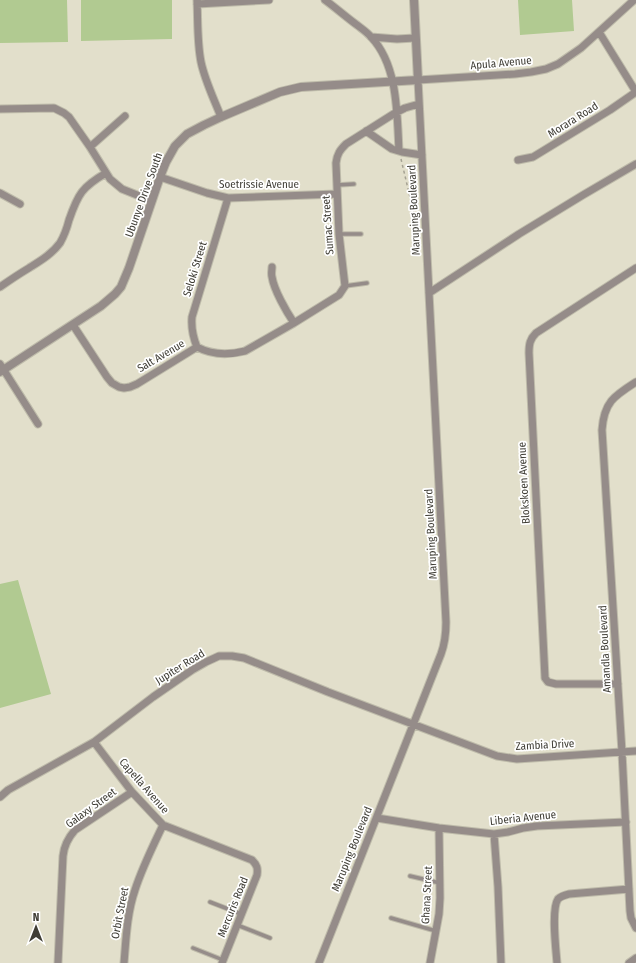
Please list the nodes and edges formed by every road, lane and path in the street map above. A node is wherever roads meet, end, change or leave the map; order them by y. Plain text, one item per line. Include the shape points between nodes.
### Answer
1 (269, 0) edge
2 (326, 0) edge
3 (414, 0) edge
4 (634, 0) edge
5 (197, 2) edge
6 (599, 32) junction
7 (371, 37) junction
8 (415, 38) junction
9 (418, 80) junction
10 (393, 82) junction
11 (419, 104) junction
12 (0, 109) edge
13 (397, 112) junction
14 (125, 116) dead end
15 (221, 116) junction
16 (366, 131) junction
17 (90, 147) junction
18 (399, 151) junction
19 (422, 155) junction
20 (518, 160) dead end
21 (636, 164) edge
22 (106, 173) junction
23 (160, 177) junction
24 (354, 184) dead end
25 (337, 185) junction
26 (0, 193) edge
27 (337, 194) junction
28 (228, 198) junction
29 (152, 200) junction
30 (20, 204) dead end
31 (418, 229) dead end
32 (339, 234) junction
33 (361, 234) dead end
34 (272, 267) dead end
35 (636, 268) edge
36 (367, 283) dead end
37 (345, 286) junction
38 (0, 287) edge
39 (429, 293) junction
40 (294, 323) junction
41 (73, 325) junction
42 (198, 347) junction
43 (1, 368) edge
44 (636, 382) edge
45 (38, 424) dead end
46 (618, 684) junction
47 (414, 725) junction
48 (94, 742) junction
49 (636, 751) edge
50 (622, 752) junction
51 (132, 792) junction
52 (0, 795) edge
53 (376, 818) junction
54 (626, 822) junction
55 (163, 825) junction
56 (438, 828) junction
57 (494, 834) junction
58 (252, 860) joint
59 (410, 876) dead end
60 (440, 883) junction
61 (629, 889) junction
62 (210, 902) dead end
63 (241, 914) junction
64 (391, 918) dead end
65 (237, 925) junction
66 (636, 928) edge
67 (436, 931) junction
68 (270, 938) dead end
69 (193, 948) dead end
70 (636, 958) edge
71 (222, 961) edge
72 (58, 963) edge
73 (124, 963) edge
74 (319, 963) edge
75 (430, 963) edge
76 (502, 963) edge
77 (556, 963) edge
78 (629, 963) edge

1 - 5 street
2 - 7 street
3 - 8 street
4 - 6 street, Apula Avenue
5 - 15 street via 201,61
6 - 9 street, Apula Avenue via 569,57 546,69 515,74
6 - 20 street, Morara Road via 636,92 533,157
7 - 8 street
7 - 10 street via 382,52
8 - 9 street
9 - 10 street, Ubunye Drive South
9 - 11 street, Maruping Boulevard
10 - 13 street
10 - 15 street, Ubunye Drive South via 301,87 280,92
11 - 13 street
11 - 19 street, Maruping Boulevard
12 - 17 street via 54,108 64,112
13 - 16 street
13 - 18 street
14 - 17 street
15 - 23 street, Ubunye Drive South via 195,129 181,140 171,153
16 - 18 street
16 - 25 street, Sumac Street via 346,144 337,155
17 - 22 street
18 - 19 street
18 - 31 path
19 - 39 street, Maruping Boulevard
21 - 39 street via 519,234
22 - 29 street via 122,189
22 - 38 street via 94,180 80,194 64,235 54,251
23 - 28 street, Soetrissie Avenue via 207,194
23 - 29 street, Ubunye Drive South
24 - 25 lane
25 - 27 street, Sumac Street
26 - 30 street
27 - 28 street, Soetrissie Avenue
27 - 32 street, Sumac Street
28 - 42 street, Seloki Street via 192,317 192,331
29 - 41 street, Ubunye Drive South via 120,287 105,303
32 - 33 lane
32 - 37 street, Sumac Street
34 - 40 street via 275,287
35 - 46 street, Blokskoen Avenue via 536,333 530,341 529,353 545,678 548,682 556,684
36 - 37 lane
37 - 40 street, Salt Avenue via 338,295
39 - 47 street, Maruping Boulevard via 446,634 444,647
40 - 42 street, Salt Avenue via 252,348 238,353 220,354
41 - 42 street, Salt Avenue via 107,377 112,383 124,388 137,384
41 - 43 street, Ubunye Drive South
43 - 45 street
44 - 46 street, Amandla Boulevard via 611,400 604,414 602,430
46 - 50 street, Amandla Boulevard
47 - 48 street, Jupiter Road via 244,658 219,656 192,670
47 - 50 street, Zambia Drive via 504,758
47 - 53 street, Maruping Boulevard
48 - 51 street, Capella Avenue
48 - 52 street, Jupiter Road
49 - 50 street, Zambia Drive
50 - 54 street, Amandla Boulevard
51 - 55 street, Capella Avenue
51 - 72 street, Galaxy Street via 75,830 66,843 63,856
53 - 56 street, Liberia Avenue
53 - 74 street, Maruping Boulevard
54 - 57 street, Liberia Avenue via 529,827
54 - 61 street, Amandla Boulevard
55 - 58 street, Capella Avenue
55 - 73 street, Orbit Street via 135,890 126,932
56 - 57 street, Liberia Avenue
56 - 60 street, Ghana Street
57 - 76 street
58 - 63 street, Mercuris Road via 257,867 257,875
59 - 60 lane
60 - 67 street, Ghana Street
61 - 66 street, Amandla Boulevard via 630,914
61 - 77 street via 569,894 557,900 554,917
62 - 63 lane
63 - 65 street, Mercuris Road
64 - 67 lane
65 - 68 lane
65 - 71 street, Mercuris Road
67 - 75 street, Ghana Street
69 - 71 lane
70 - 78 street

